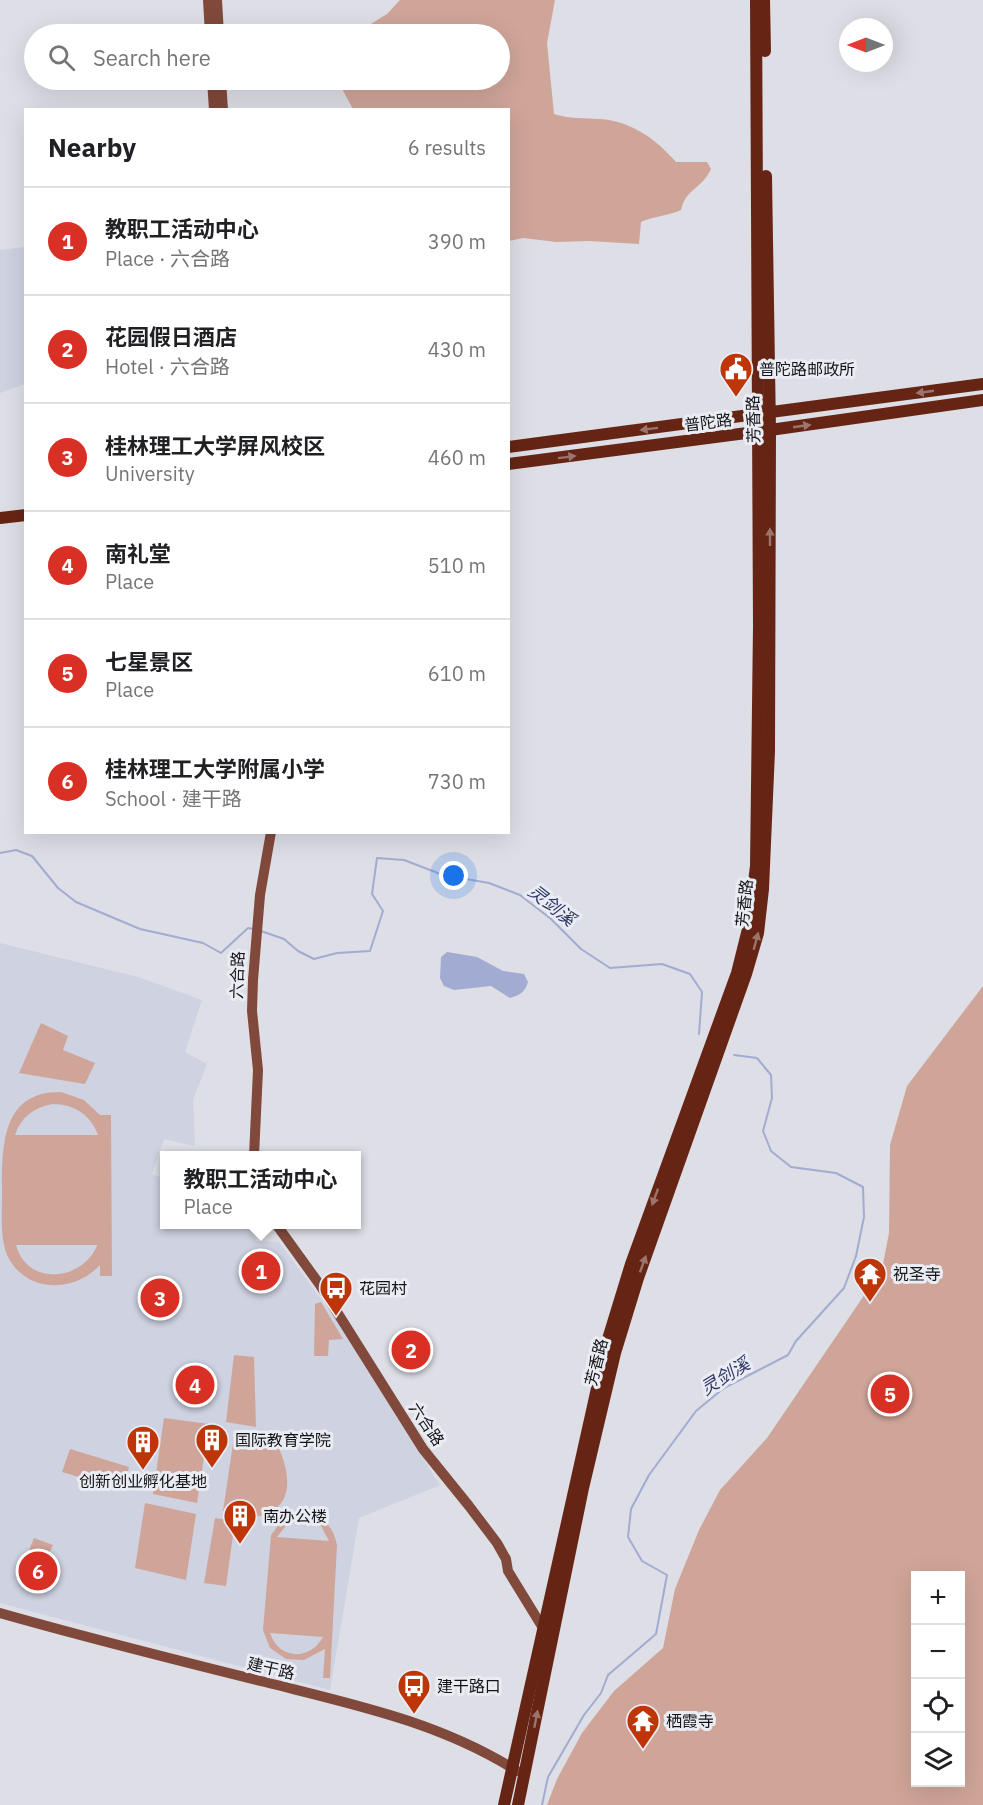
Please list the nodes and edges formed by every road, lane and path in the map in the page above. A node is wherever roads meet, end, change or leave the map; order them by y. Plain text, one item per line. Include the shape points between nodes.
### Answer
1 (208, 0) edge
2 (217, 0) edge
3 (756, 0) edge
4 (764, 0) edge
5 (209, 24) edge
6 (218, 24) edge
7 (213, 90) edge
8 (222, 90) edge
9 (214, 108) edge
10 (223, 108) edge
11 (983, 384) edge
12 (983, 400) edge
13 (763, 415) junction
14 (764, 431) junction
15 (510, 447) edge
16 (510, 464) edge
17 (24, 515) edge
18 (0, 518) edge
19 (24, 522) edge
20 (0, 525) edge
21 (271, 834) edge
22 (254, 1151) edge
23 (280, 1229) edge
24 (0, 1613) edge
25 (543, 1630) junction
26 (552, 1638) junction
27 (513, 1769) junction
28 (525, 1776) junction
29 (504, 1805) edge
30 (518, 1805) edge

1 - 5 street
2 - 6 street
3 - 13 main road, 芳香路
4 - 13 main road, 芳香路
7 - 9 street
8 - 10 street
11 -> 13 main road, 普陀路
14 -> 12 main road, 普陀路
13 - 14 main road, 芳香路
13 -> 15 main road, 普陀路
16 -> 14 main road, 普陀路
14 -> 25 main road, 芳香路 via 756,867 748,929 734,982 631,1264 608,1339
26 -> 14 main road, 芳香路 via 615,1353 758,933 764,889 769,751
17 - 18 main road
19 - 20 main road
21 - 22 street, 六合路 via 255,939 252,1011 258,1070
23 - 25 street, 六合路 via 326,1294 423,1449 497,1543 508,1571
24 - 27 street, 建干路 via 385,1712 467,1743
25 - 26 street, 六合路
25 - 27 main road, 芳香路
28 -> 26 main road, 芳香路
27 - 28 street, 建干路
27 - 29 main road
28 - 30 main road

